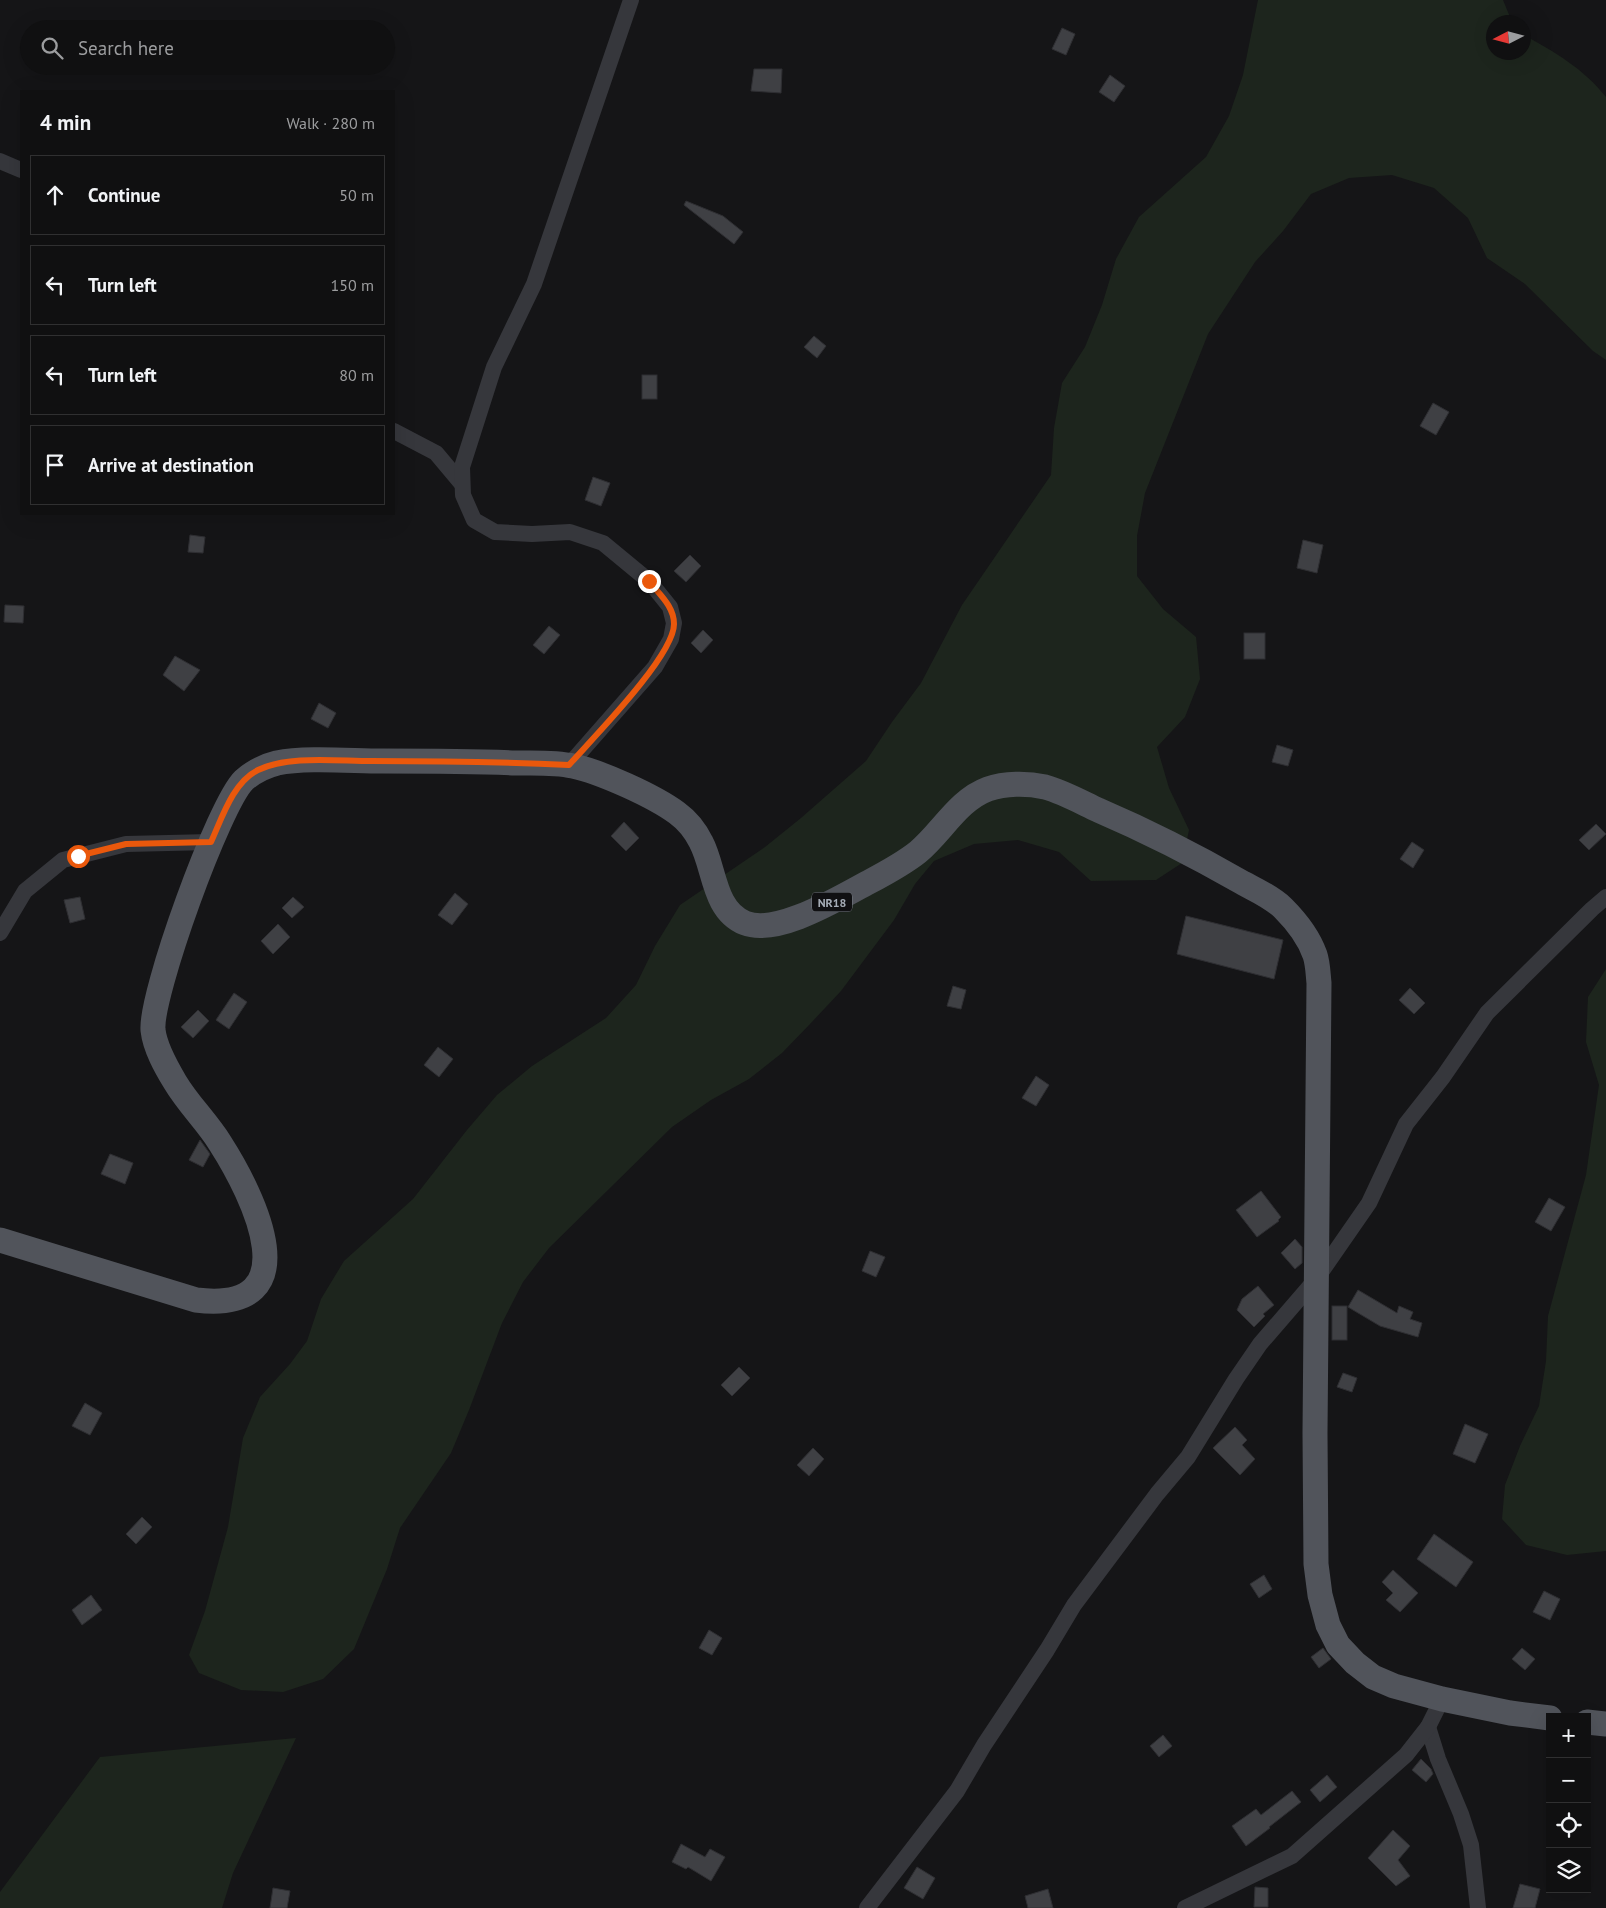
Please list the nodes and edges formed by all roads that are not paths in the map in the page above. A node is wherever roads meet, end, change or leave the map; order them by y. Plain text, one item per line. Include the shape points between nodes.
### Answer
1 (631, 0) edge
2 (0, 161) edge
3 (20, 170) edge
4 (395, 432) edge
5 (462, 484) junction
6 (569, 765) junction
7 (211, 842) junction
8 (1606, 897) edge
9 (0, 933) edge
10 (0, 1240) edge
11 (1317, 1278) junction
12 (1442, 1699) junction
13 (1546, 1718) edge
14 (1591, 1722) edge
15 (1606, 1724) edge
16 (1428, 1727) junction
17 (867, 1908) edge
18 (1185, 1908) edge
19 (1478, 1908) edge

1 - 5 street via 534,284 494,367 462,467
2 - 3 street
4 - 5 street via 436,453
5 - 6 street via 463,496 474,520 495,532 570,532 603,543 649,581 670,607 674,623 671,639 655,667
6 - 7 main road, NR18 via 470,761 279,762 256,770 240,784
6 - 11 main road, NR18 via 643,793 675,811 691,825 703,845 718,894 729,912 744,923 778,924 817,910 919,851 970,798 992,787 1024,784 1048,788 1199,857 1280,904 1302,930 1315,954 1320,983
7 - 9 street via 126,844 62,860 25,891
7 - 10 main road, NR18 via 158,991 153,1031 177,1087 220,1143 258,1216 266,1266 260,1282 234,1300 196,1300
8 - 11 street via 1487,1013 1406,1124 1368,1203
11 - 12 main road, NR18 via 1316,1564 1328,1625 1338,1645 1373,1677
11 - 17 street via 1260,1344 1188,1457 1074,1605 957,1791
12 - 13 main road, NR18
12 - 16 street
14 - 15 main road
16 - 18 street via 1406,1756 1292,1856
16 - 19 street via 1471,1845

